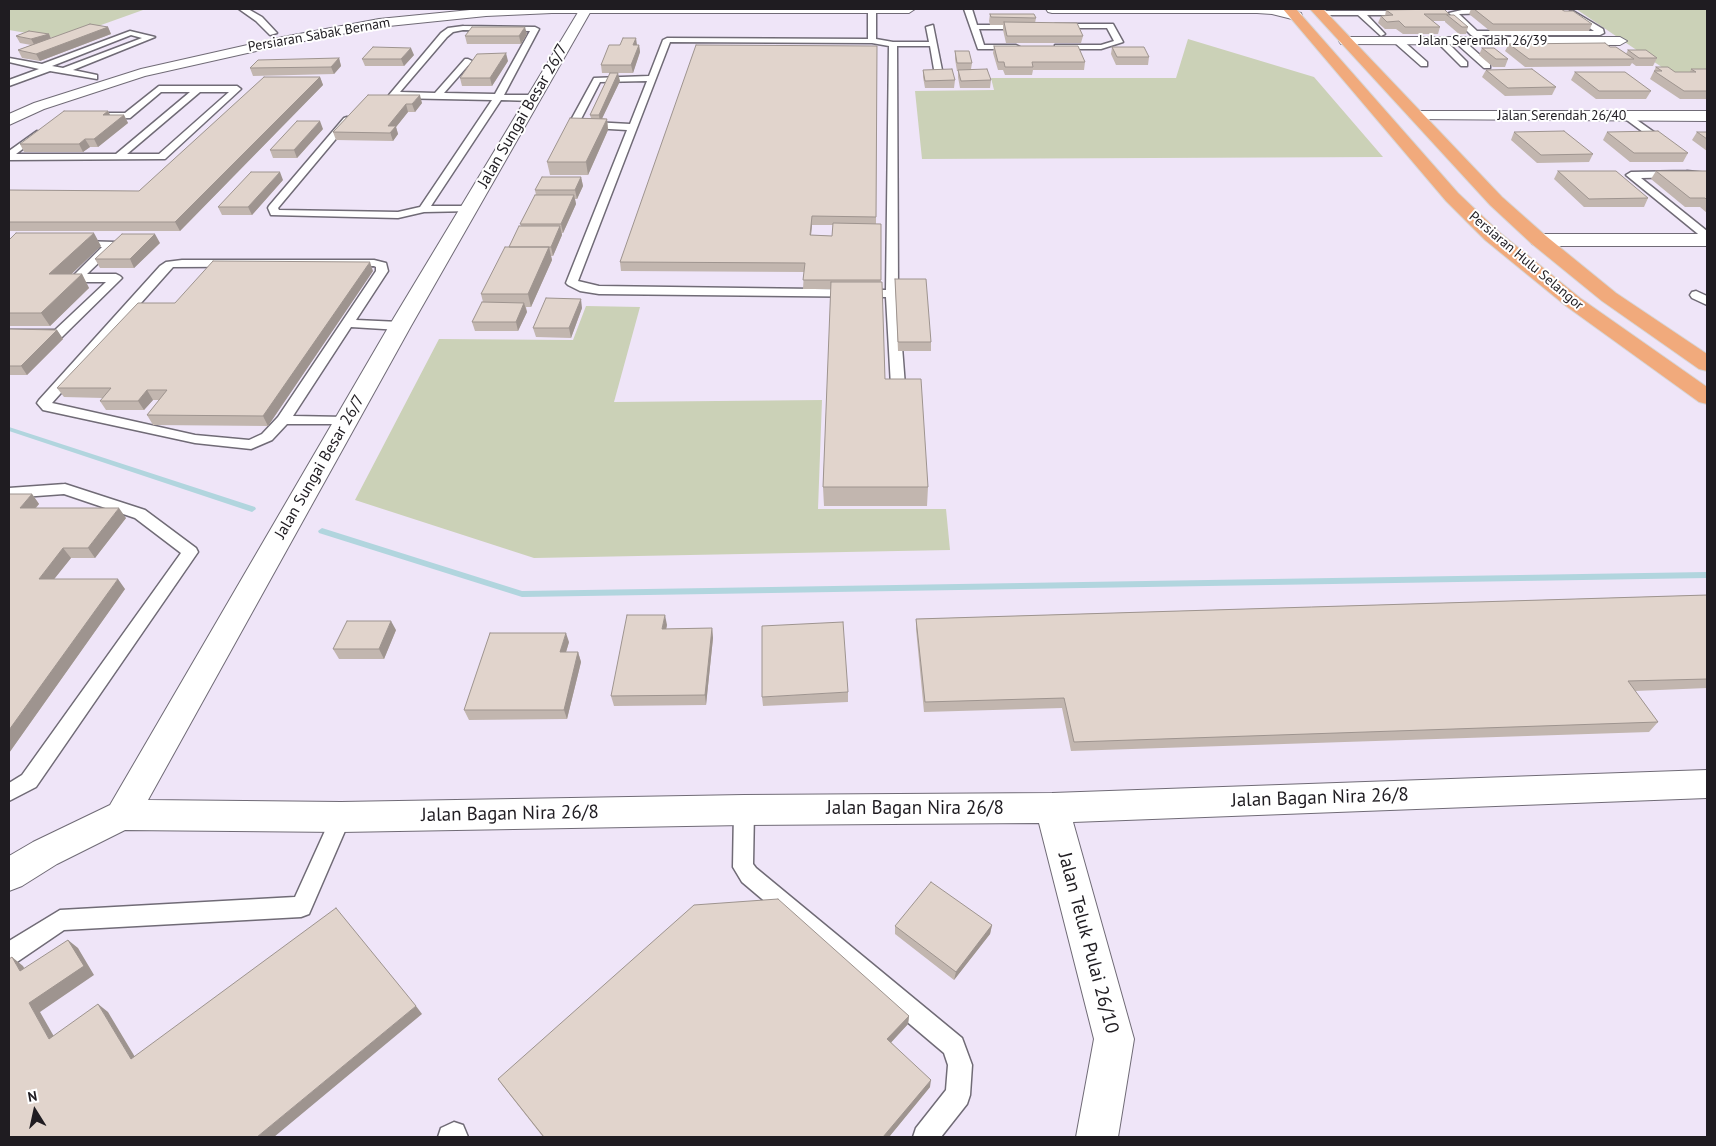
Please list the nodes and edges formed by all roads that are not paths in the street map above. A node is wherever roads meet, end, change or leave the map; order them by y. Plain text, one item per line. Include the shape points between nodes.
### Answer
1 (243, 9) edge
2 (442, 9) edge
3 (586, 9) edge
4 (872, 9) edge
5 (909, 9) edge
6 (968, 9) edge
7 (1052, 9) edge
8 (1319, 11) edge
9 (1504, 11) edge
10 (1563, 11) edge
11 (1292, 12) edge
12 (1360, 13) junction
13 (1417, 13) edge
14 (1032, 26) edge
15 (1052, 26) edge
16 (930, 27) dead end
17 (974, 27) junction
18 (1381, 34) dead end
19 (278, 37) junction
20 (1479, 37) junction
21 (872, 40) junction
22 (1346, 41) junction
23 (1398, 41) junction
24 (1441, 41) junction
25 (1459, 41) junction
26 (1620, 42) dead end
27 (892, 44) junction
28 (934, 44) junction
29 (1027, 47) edge
30 (1046, 47) edge
31 (9, 60) edge
32 (468, 61) dead end
33 (1424, 64) dead end
34 (1464, 64) dead end
35 (1487, 66) edge
36 (45, 67) junction
37 (63, 71) junction
38 (939, 74) edge
39 (94, 77) junction
40 (652, 78) junction
41 (9, 84) edge
42 (198, 89) junction
43 (379, 95) edge
44 (393, 95) junction
45 (437, 96) junction
46 (498, 97) junction
47 (534, 98) junction
48 (9, 107) edge
49 (354, 112) edge
50 (90, 116) edge
51 (1417, 116) junction
52 (1627, 116) junction
53 (1707, 116) edge
54 (9, 120) edge
55 (46, 127) edge
56 (633, 127) junction
57 (1665, 144) edge
58 (9, 156) edge
59 (118, 157) junction
60 (1707, 176) edge
61 (424, 209) junction
62 (469, 209) junction
63 (1707, 238) edge
64 (1539, 240) junction
65 (65, 244) edge
66 (892, 294) junction
67 (1707, 295) edge
68 (1707, 301) edge
69 (349, 323) junction
70 (400, 326) junction
71 (9, 334) edge
72 (1707, 364) edge
73 (898, 386) edge
74 (1707, 397) edge
75 (283, 420) junction
76 (346, 421) junction
77 (9, 492) edge
78 (1707, 784) edge
79 (9, 793) edge
80 (1052, 808) junction
81 (744, 810) junction
82 (122, 815) junction
83 (341, 817) junction
84 (9, 875) edge
85 (9, 954) edge
86 (450, 1137) edge
87 (456, 1137) edge
88 (925, 1137) edge
89 (1097, 1137) edge

1 - 19 lane
2 - 19 street, Persiaran Sabak Bernam via 389,14
3 - 4 street, Persiaran Sabak Bernam
3 - 19 street, Persiaran Sabak Bernam via 486,12
3 - 47 street, Jalan Sungai Besar 26/7
4 - 5 street, Persiaran Sabak Bernam
4 - 21 lane
6 - 17 lane
7 - 11 street via 1257,9
8 - 12 lane
8 - 22 main road, Persiaran Hulu Selangor
9 - 20 lane via 1452,13
10 - 20 lane via 1571,12 1600,33
11 - 74 main road, Persiaran Hulu Selangor via 1452,197 1492,236 1573,302
12 - 13 lane
12 - 18 lane
14 - 17 lane
15 - 30 lane via 1110,26 1119,42 1101,47
16 - 28 lane
17 - 29 lane via 981,47
19 - 39 street, Persiaran Sabak Bernam via 154,60
19 - 54 street, Persiaran Sabak Bernam via 141,73 40,106
20 - 25 street, Jalan Serendah 26/39
20 - 26 street, Jalan Serendah 26/39
21 - 27 lane
21 - 40 lane via 667,40
22 - 23 street, Jalan Serendah 26/39
22 - 51 main road, Persiaran Hulu Selangor
23 - 24 street, Jalan Serendah 26/39
23 - 33 lane
24 - 25 street, Jalan Serendah 26/39
24 - 34 lane
25 - 35 lane
27 - 28 lane
27 - 66 lane
28 - 38 lane
31 - 36 lane
32 - 45 lane
36 - 37 lane
36 - 37 lane via 130,33 150,37
36 - 41 lane
37 - 39 lane
39 - 48 street, Persiaran Sabak Bernam
40 - 56 lane
40 - 56 lane via 597,80 576,120 592,125
42 - 50 lane via 159,90 127,116
42 - 59 lane
42 - 59 lane via 237,90 162,157
43 - 44 lane
44 - 45 lane
44 - 46 lane via 450,30 535,29
45 - 46 lane
46 - 47 lane
46 - 61 lane
47 - 62 street, Jalan Sungai Besar 26/7
49 - 61 lane via 273,208 275,213 398,216
51 - 52 street, Jalan Serendah 26/40
51 - 64 main road, Persiaran Hulu Selangor via 1496,200
52 - 53 street, Jalan Serendah 26/40
52 - 57 lane
55 - 58 lane
56 - 66 lane via 572,283 599,290
58 - 59 lane
60 - 63 lane via 1631,175
61 - 62 lane
62 - 70 street, Jalan Sungai Besar 26/7
63 - 64 street
64 - 72 main road, Persiaran Hulu Selangor via 1609,297
65 - 71 lane via 112,244 77,278 116,278 58,334
66 - 73 lane
67 - 68 lane via 1696,295
69 - 70 lane
69 - 75 lane
69 - 75 lane via 382,271 382,265 170,264 44,404 156,432 251,445 267,437
70 - 76 street, Jalan Sungai Besar 26/7
75 - 76 lane
76 - 82 street, Jalan Sungai Besar 26/7
77 - 79 lane via 65,489 140,514 190,552 29,781
78 - 80 street, Jalan Bagan Nira 26/8
80 - 81 street, Jalan Bagan Nira 26/8
80 - 89 street, Jalan Teluk Pulai 26/10 via 1114,1039
81 - 83 street, Jalan Bagan Nira 26/8
81 - 88 lane via 743,867 749,875 954,1046 960,1065 958,1095
82 - 83 street, Jalan Bagan Nira 26/8
82 - 84 street via 45,853
83 - 85 lane via 301,907 60,920
86 - 87 lane via 454,1134

